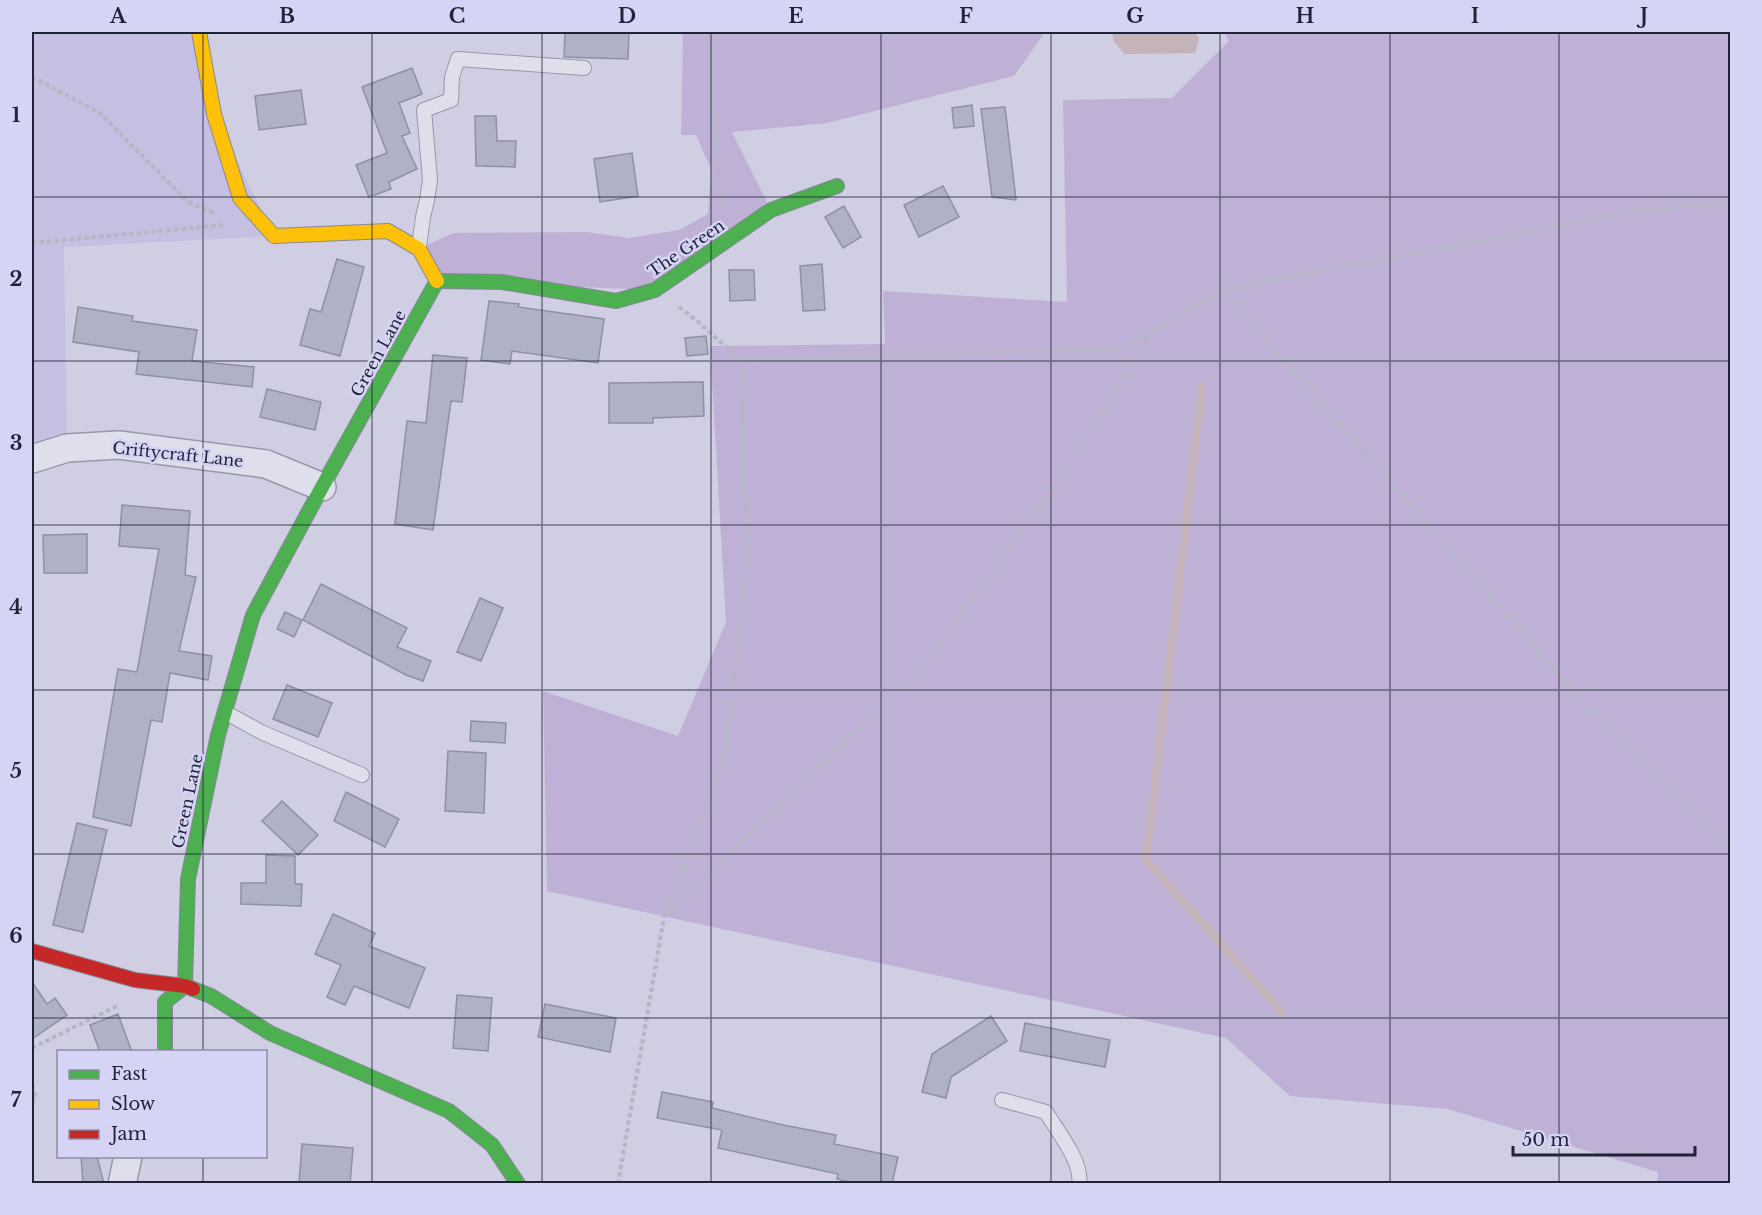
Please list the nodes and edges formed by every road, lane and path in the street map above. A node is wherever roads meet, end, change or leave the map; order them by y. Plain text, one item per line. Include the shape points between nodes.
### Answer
1 (199, 32) edge
2 (711, 32) edge
3 (584, 68) dead end
4 (32, 77) edge
5 (837, 186) dead end
6 (1731, 203) edge
7 (220, 214) dead end
8 (230, 224) dead end
9 (727, 241) junction
10 (32, 243) edge
11 (419, 249) junction
12 (437, 281) junction
13 (656, 290) junction
14 (1222, 290) junction
15 (1149, 333) junction
16 (741, 360) junction
17 (32, 459) edge
18 (322, 487) junction
19 (225, 712) junction
20 (362, 775) dead end
21 (1731, 849) edge
22 (664, 917) junction
23 (32, 951) edge
24 (156, 982) junction
25 (184, 986) junction
26 (32, 1048) edge
27 (165, 1050) edge
28 (32, 1085) edge
29 (1002, 1100) dead end
30 (32, 1101) edge
31 (128, 1158) edge
32 (122, 1184) edge
33 (518, 1184) edge
34 (618, 1184) edge
35 (1079, 1184) edge

1 - 11 street via 214,114 240,198 274,236 388,231
2 - 9 path via 714,134
3 - 11 lane via 458,59 451,100 424,110 430,180
4 - 7 path via 100,113 188,202
5 - 9 street, The Green via 771,210
6 - 14 path via 1636,211
8 - 10 path
9 - 13 street, The Green
11 - 12 street
12 - 13 street, The Green via 502,282 616,302
12 - 18 street, Green Lane
13 - 16 path
14 - 15 path
14 - 21 path via 1572,690
15 - 16 path via 1123,348
15 - 22 path via 1082,446 923,666
16 - 22 path via 747,558 726,750
17 - 18 street, Criftycraft Lane via 67,448 119,445 266,464
18 - 19 street, Green Lane via 253,615
19 - 20 lane via 261,732
19 - 25 street, Green Lane via 188,879
22 - 34 path
23 - 24 street via 135,980
24 - 25 street
24 - 26 path via 138,996
25 - 27 street via 165,1002
25 - 33 street via 212,996 270,1033 449,1111 492,1145
28 - 30 path via 36,1098
29 - 35 lane via 1046,1112 1077,1164
31 - 32 street

